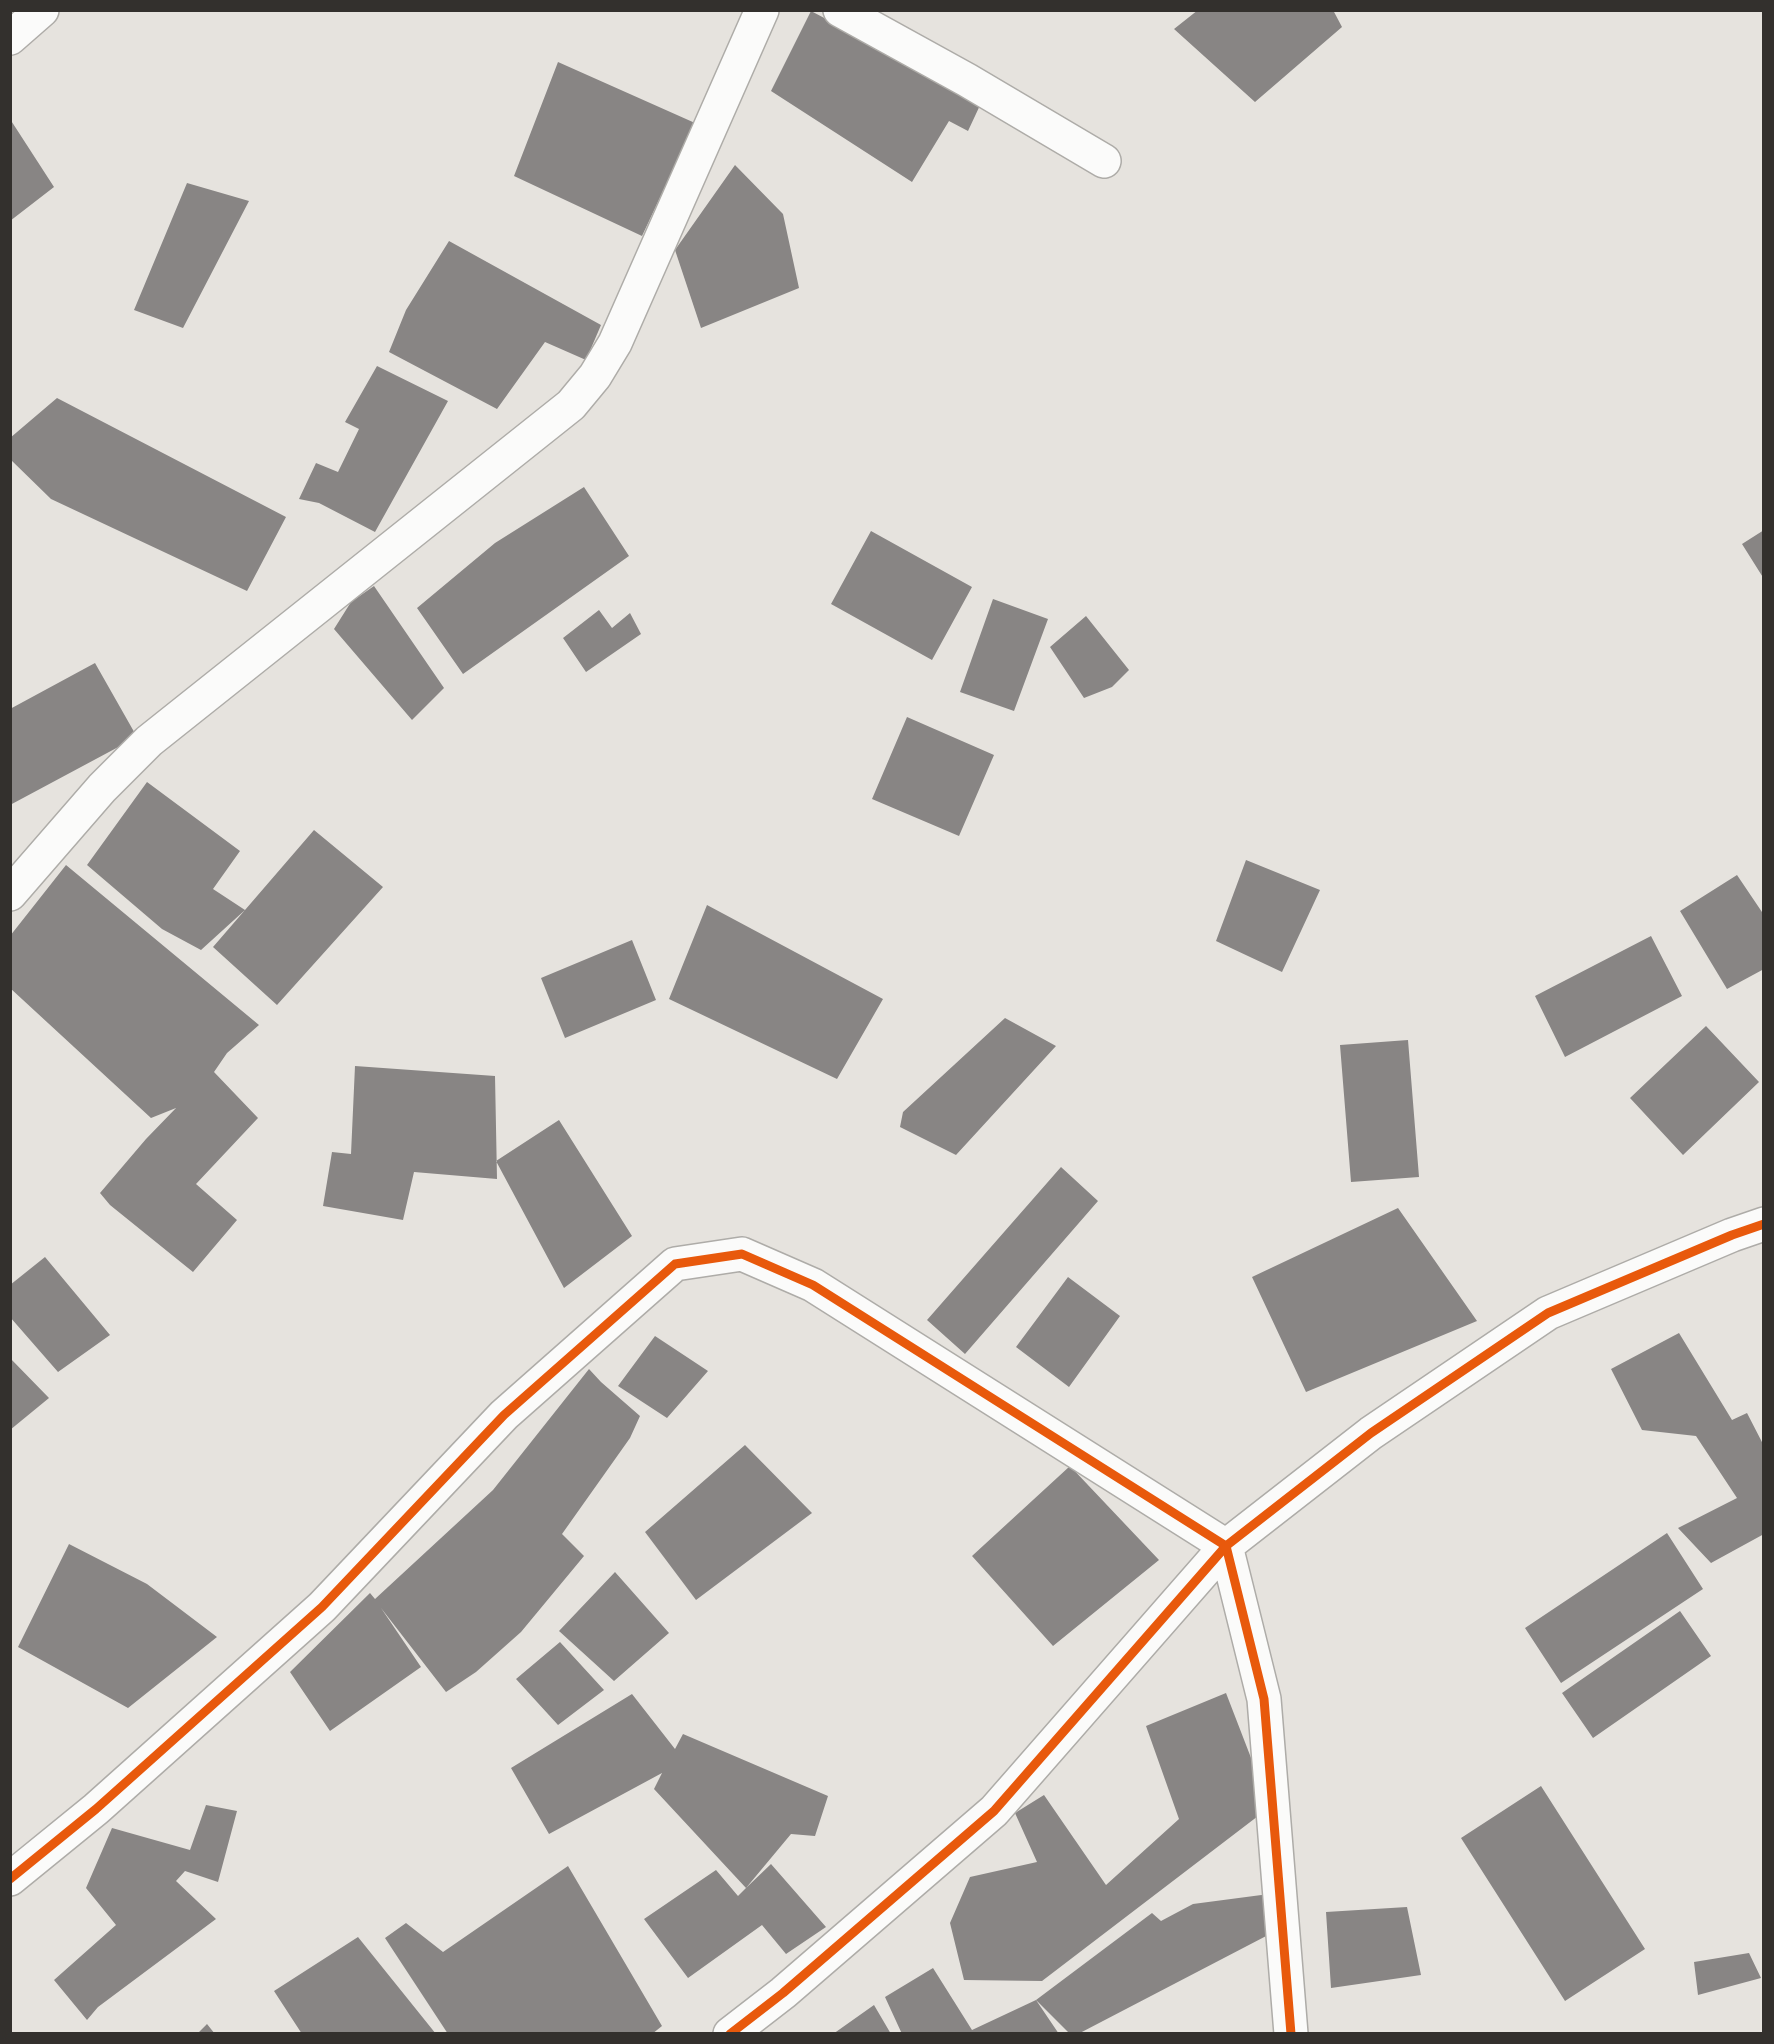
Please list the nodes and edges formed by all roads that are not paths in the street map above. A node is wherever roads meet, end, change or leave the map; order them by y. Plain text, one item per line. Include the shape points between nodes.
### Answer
1 (42, 10) edge
2 (762, 10) edge
3 (840, 10) edge
4 (10, 38) edge
5 (1104, 161) dead end
6 (10, 894) edge
7 (1764, 1224) edge
8 (1226, 1546) junction
9 (10, 1879) edge
10 (730, 2034) edge
11 (1291, 2034) edge

1 - 4 street
2 - 6 street via 615,343 571,405 149,741 102,788
3 - 5 street
7 - 8 street via 1548,1313 1371,1433
8 - 9 street via 813,1285 742,1254 675,1264 504,1415 322,1607 96,1809
8 - 10 street via 994,1810 783,1993
8 - 11 street via 1264,1699

